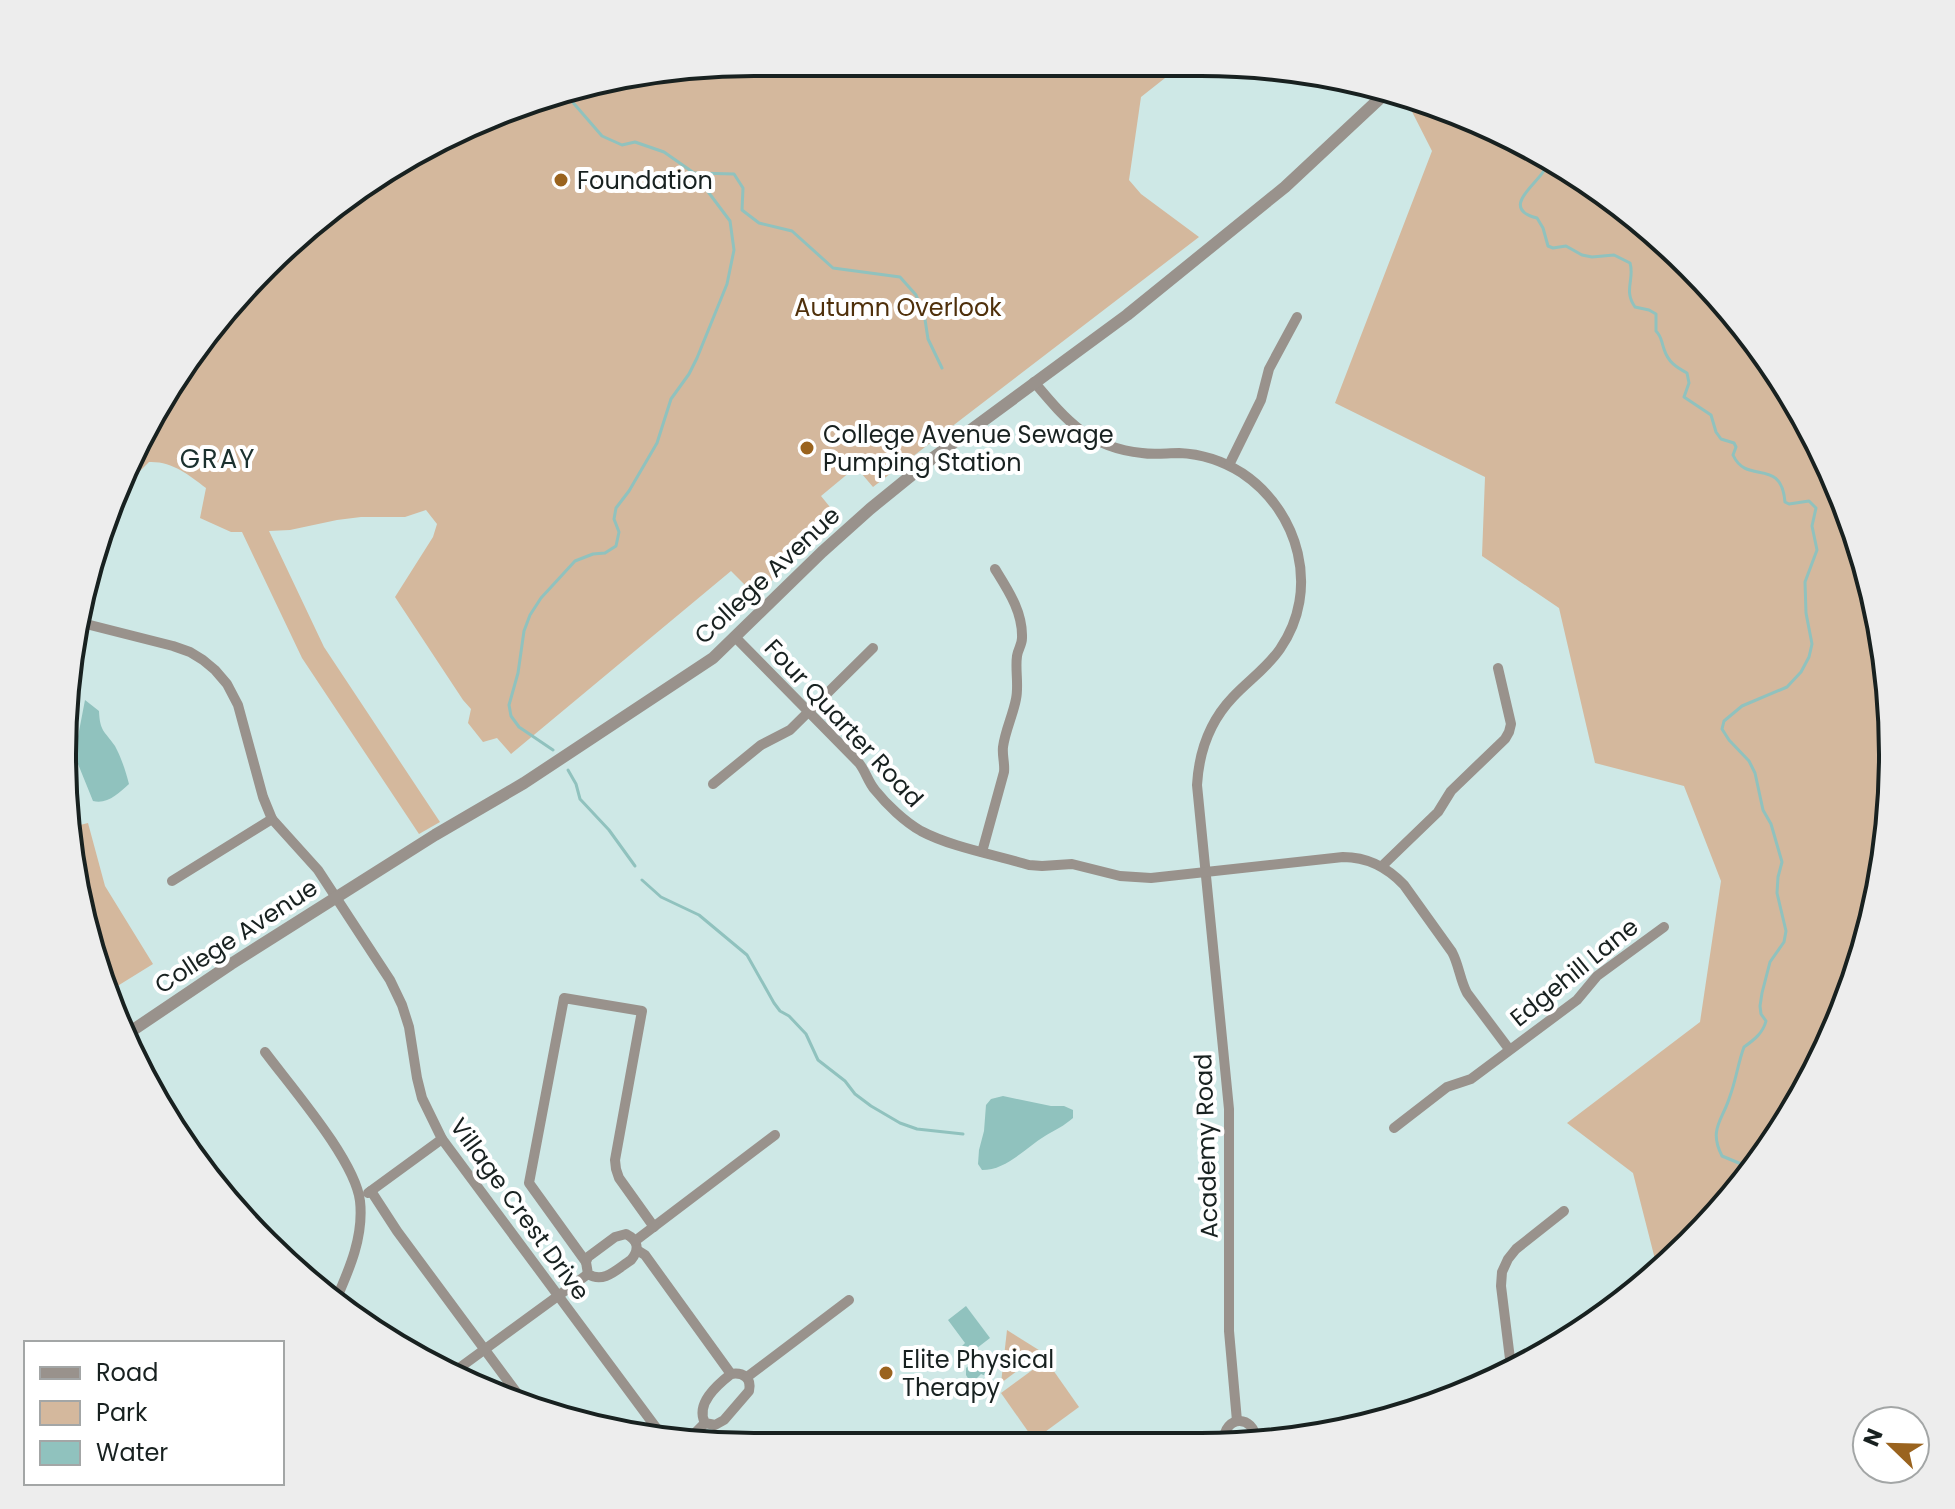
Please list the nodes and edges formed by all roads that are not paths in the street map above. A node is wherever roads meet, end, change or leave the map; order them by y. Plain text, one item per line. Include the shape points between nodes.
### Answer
1 (1378, 100) edge
2 (1297, 317) dead end
3 (1034, 382) junction
4 (1229, 465) junction
5 (995, 569) dead end
6 (90, 625) dead end
7 (736, 638) junction
8 (873, 648) dead end
9 (1498, 668) dead end
10 (809, 712) junction
11 (713, 784) dead end
12 (272, 819) junction
13 (982, 852) junction
14 (1382, 866) junction
15 (1205, 870) junction
16 (172, 881) dead end
17 (336, 898) junction
18 (1664, 927) dead end
19 (135, 1029) edge
20 (1509, 1049) junction
21 (265, 1052) dead end
22 (1394, 1128) dead end
23 (775, 1135) dead end
24 (442, 1139) junction
25 (371, 1191) junction
26 (360, 1199) junction
27 (1564, 1211) dead end
28 (654, 1227) junction
29 (636, 1246) junction
30 (586, 1262) junction
31 (588, 1274) junction
32 (339, 1292) edge
33 (558, 1297) junction
34 (849, 1300) dead end
35 (485, 1349) junction
36 (1510, 1358) edge
37 (461, 1366) edge
38 (731, 1374) junction
39 (747, 1377) junction
40 (514, 1388) edge
41 (1237, 1421) junction
42 (705, 1423) junction
43 (654, 1425) edge
44 (697, 1431) edge
45 (1255, 1431) edge
46 (1224, 1432) edge

1 - 3 street, College Avenue via 1285,187 1127,315
2 - 4 street
3 - 4 street via 1070,423 1101,443
3 - 7 street, College Avenue via 870,509
4 - 15 street, Academy Road via 1272,498 1285,517 1299,558 1300,588 1296,616 1282,647 1218,715 1203,747 1197,785
5 - 13 street via 1013,599 1023,642 1017,656 1016,702 1003,745 1004,772
6 - 12 street via 173,646 215,670 238,705
7 - 10 street, Four Quarter Road
7 - 17 street, College Avenue via 682,680 524,783
8 - 10 street
9 - 14 street via 1511,724 1505,739
10 - 11 street
10 - 13 street, Four Quarter Road via 904,819 938,839
12 - 16 street
12 - 17 street, Village Crest Drive via 308,857
13 - 15 street, Four Quarter Road via 1029,865 1072,864 1120,876 1151,878
14 - 15 street, Four Quarter Road via 1343,857
14 - 20 street via 1404,885 1452,952 1467,993
15 - 41 street, Academy Road via 1229,1109 1229,1331
17 - 19 street, College Avenue
17 - 24 street, Village Crest Drive via 402,1005 422,1098
18 - 20 street, Edgehill Lane
20 - 22 street, Edgehill Lane
21 - 26 street via 336,1147
23 - 28 street
24 - 25 street
24 - 33 street, Village Crest Drive
25 - 26 street
25 - 35 street
26 - 32 street via 357,1242
27 - 36 street via 1516,1249 1502,1272
28 - 29 street
28 - 30 street via 619,1178 615,1160 642,1011 564,998 529,1183
29 - 30 street via 626,1234 620,1235
29 - 31 street via 631,1260 607,1276
29 - 38 street
30 - 31 street
31 - 33 street
33 - 35 street
33 - 43 street, Village Crest Drive
34 - 39 street
35 - 37 street
35 - 40 street
38 - 39 street
38 - 42 street via 704,1402
39 - 42 street via 749,1391 739,1404 720,1423
41 - 45 street
41 - 46 street
42 - 44 street

